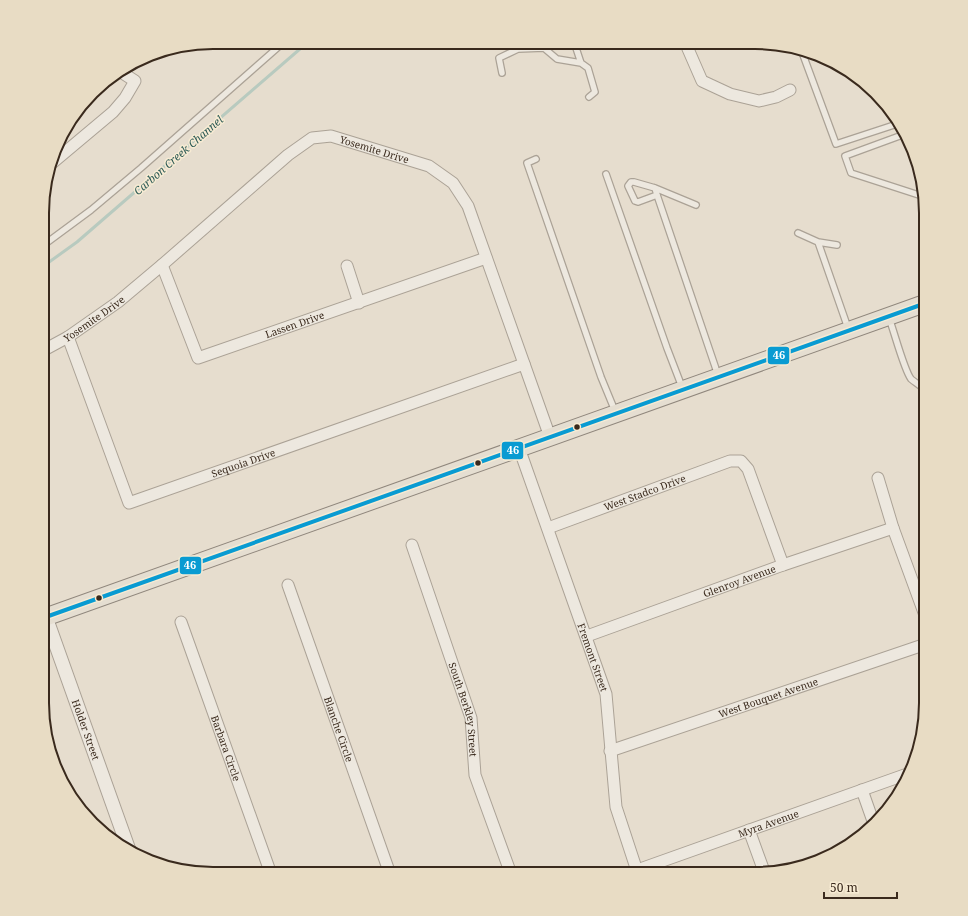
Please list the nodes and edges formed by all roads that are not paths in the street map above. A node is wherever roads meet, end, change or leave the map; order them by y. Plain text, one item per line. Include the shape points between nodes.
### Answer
1 (276, 49) edge
2 (518, 49) edge
3 (547, 49) edge
4 (576, 49) edge
5 (688, 49) edge
6 (804, 57) edge
7 (581, 63) junction
8 (502, 73) dead end
9 (125, 75) edge
10 (790, 90) dead end
11 (589, 97) dead end
12 (893, 125) edge
13 (900, 136) edge
14 (59, 158) edge
15 (536, 158) dead end
16 (606, 174) dead end
17 (655, 188) junction
18 (657, 195) junction
19 (918, 195) edge
20 (696, 205) dead end
21 (798, 233) dead end
22 (49, 241) edge
23 (818, 242) junction
24 (837, 245) dead end
25 (486, 258) junction
26 (162, 265) junction
27 (347, 266) dead end
28 (359, 303) junction
29 (919, 305) edge
30 (889, 316) junction
31 (849, 330) junction
32 (68, 337) junction
33 (49, 347) edge
34 (524, 364) junction
35 (718, 377) junction
36 (919, 384) edge
37 (683, 390) junction
38 (616, 413) junction
39 (550, 437) junction
40 (519, 448) junction
41 (878, 478) dead end
42 (548, 528) junction
43 (893, 528) junction
44 (412, 545) dead end
45 (783, 565) junction
46 (288, 585) dead end
47 (919, 599) edge
48 (49, 612) edge
49 (181, 622) dead end
50 (49, 628) edge
51 (586, 636) junction
52 (919, 646) edge
53 (610, 751) junction
54 (902, 776) edge
55 (862, 790) junction
56 (872, 818) edge
57 (749, 830) junction
58 (126, 842) edge
59 (268, 867) edge
60 (388, 867) edge
61 (508, 867) edge
62 (636, 867) edge
63 (651, 867) edge
64 (762, 867) edge

1 - 22 lane via 141,168
2 - 8 lane via 499,58
3 - 7 lane via 557,58
4 - 7 lane
5 - 10 street via 702,81 730,94 759,101
6 - 12 lane via 836,144
7 - 11 lane via 588,68 595,92
9 - 14 street via 135,81 113,112
13 - 19 lane via 845,156 851,173
15 - 38 lane via 527,163 601,377
16 - 37 lane
17 - 18 lane
17 - 18 lane via 634,182 628,186 635,201 638,202
17 - 20 lane
18 - 35 lane
21 - 23 lane
23 - 24 lane
23 - 31 lane
25 - 26 street, Yosemite Drive via 468,206 453,183 429,166 331,136 312,138 288,155
25 - 28 street, Lassen Drive
25 - 34 street, Yosemite Drive
26 - 28 street, Lassen Drive via 198,358
26 - 32 street, Yosemite Drive via 118,302
27 - 28 street
29 - 30 main road
30 - 31 main road
30 - 36 lane via 906,368 911,378
31 - 35 main road
32 - 33 street, Yosemite Drive
32 - 34 street, Sequoia Drive via 129,503
34 - 39 street, Yosemite Drive
35 - 37 main road
37 - 38 main road
38 - 39 main road
39 - 40 main road
40 - 42 street, Fremont Street
40 - 48 main road
41 - 43 street
42 - 45 street, West Stadco Drive via 730,461 741,462 748,469
42 - 51 street, Fremont Street
43 - 45 street, Glenroy Avenue
43 - 47 street
44 - 61 street, South Berkley Street via 471,718 475,775
45 - 51 street, Glenroy Avenue
46 - 60 street, Blanche Circle
49 - 59 street, Barbara Circle
50 - 58 street, Holder Street
51 - 53 street, Fremont Street via 606,694
52 - 53 street, West Bouquet Avenue
53 - 62 street, Fremont Street via 616,807
54 - 55 street, Myra Avenue
55 - 56 street
55 - 57 street, Myra Avenue
57 - 63 street, Myra Avenue
57 - 64 street

